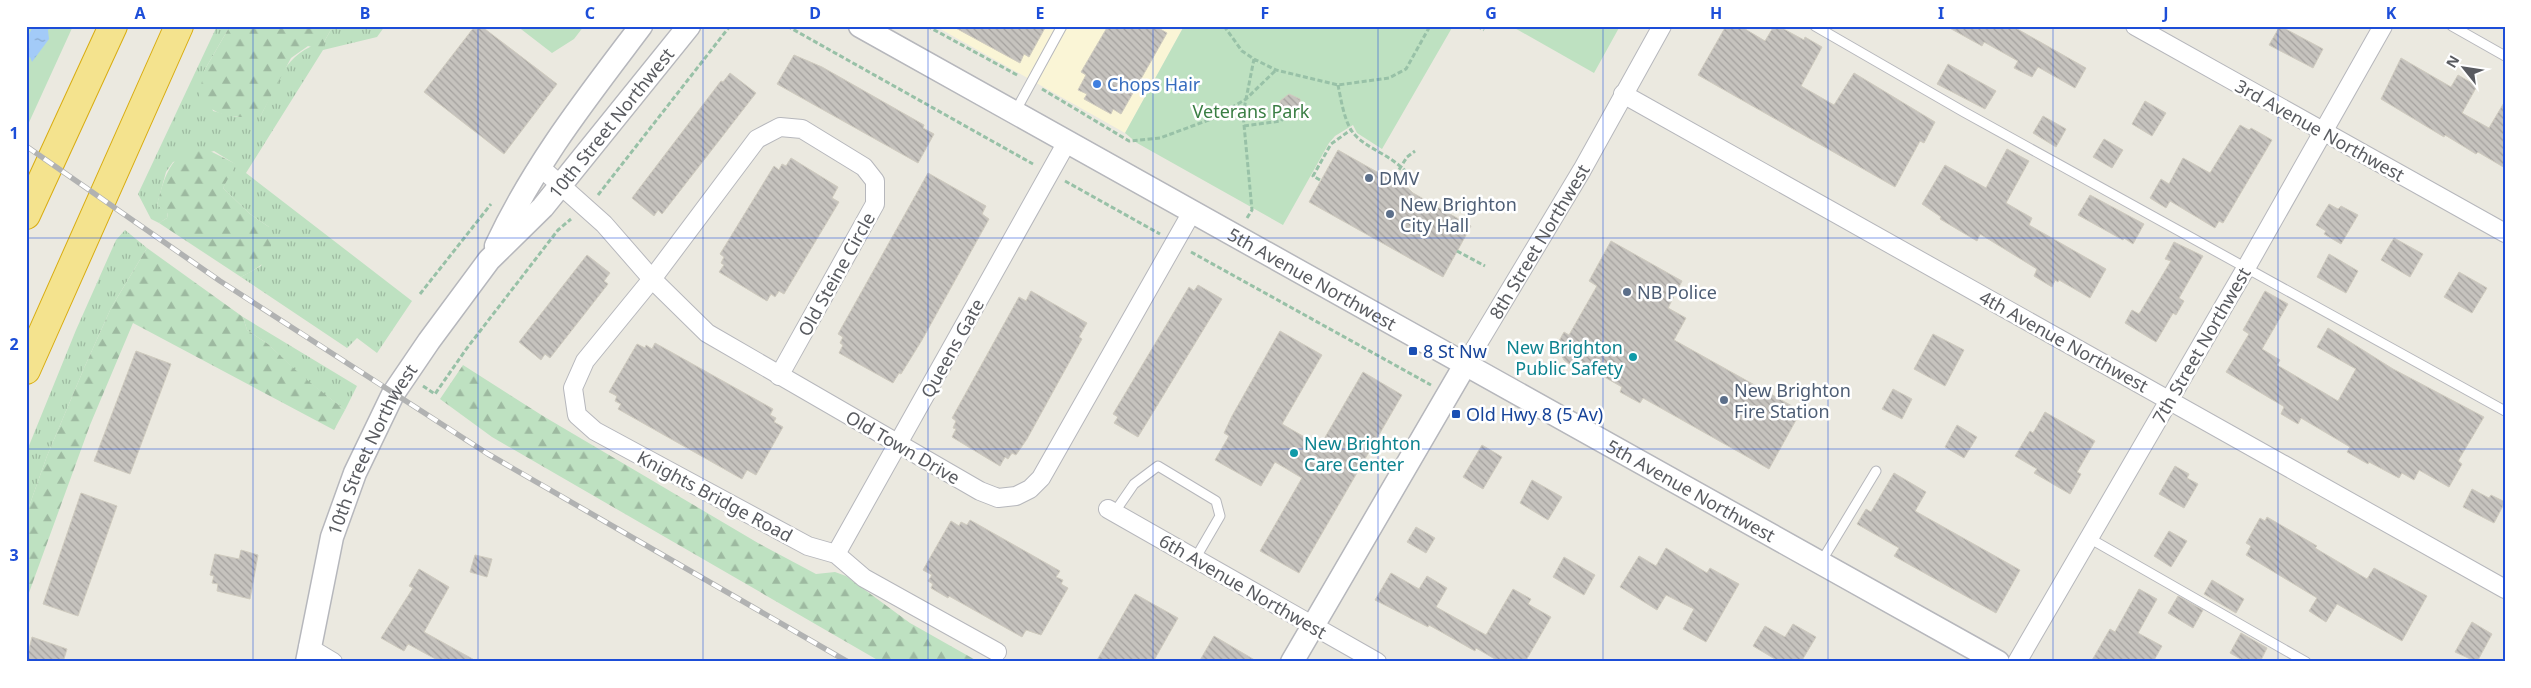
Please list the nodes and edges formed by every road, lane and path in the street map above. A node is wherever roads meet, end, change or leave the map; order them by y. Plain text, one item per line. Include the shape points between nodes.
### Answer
1 (113, 26) edge
2 (179, 26) edge
3 (641, 26) edge
4 (689, 26) edge
5 (787, 26) edge
6 (860, 26) edge
7 (1062, 26) edge
8 (1224, 26) edge
9 (1430, 26) edge
10 (1477, 26) edge
11 (1662, 26) edge
12 (1815, 26) edge
13 (2135, 26) edge
14 (2383, 26) edge
15 (2452, 26) edge
16 (1484, 30) dead end
17 (2505, 56) edge
18 (1254, 59) junction
19 (1276, 70) junction
20 (1338, 85) junction
21 (1623, 94) junction
22 (1246, 99) junction
23 (1015, 112) junction
24 (1284, 116) dead end
25 (1244, 126) junction
26 (1352, 130) junction
27 (2323, 131) junction
28 (1129, 141) dead end
29 (1067, 142) junction
30 (1415, 152) dead end
31 (539, 166) junction
32 (1401, 166) junction
33 (1050, 173) junction
34 (1408, 174) dead end
35 (1395, 176) dead end
36 (1320, 180) dead end
37 (562, 185) junction
38 (1192, 212) junction
39 (26, 216) edge
40 (2505, 233) edge
41 (1236, 238) junction
42 (1175, 242) junction
43 (1457, 251) dead end
44 (489, 260) junction
45 (1485, 266) dead end
46 (2246, 268) junction
47 (652, 279) junction
48 (1466, 366) junction
49 (26, 370) edge
50 (779, 376) junction
51 (1449, 394) junction
52 (2170, 400) junction
53 (2505, 411) edge
54 (898, 445) junction
55 (1876, 471) dead end
56 (1111, 511) joint
57 (2089, 538) junction
58 (836, 554) junction
59 (1195, 559) junction
60 (1821, 563) junction
61 (2505, 589) edge
62 (1313, 626) junction
63 (997, 652) dead end
64 (308, 655) edge
65 (333, 662) edge
66 (1292, 662) edge
67 (1377, 662) edge
68 (1998, 662) edge
69 (2017, 662) edge
70 (2306, 662) edge

1 - 39 highway
2 - 49 highway
3 - 31 street, 10th Street Northwest
4 - 37 street, 10th Street Northwest
5 - 33 path
6 - 23 street, 5th Avenue Northwest
7 - 23 lane
8 - 18 path via 1242,51
9 - 20 path via 1406,69 1389,78
10 - 16 path
11 - 21 street, 8th Street Northwest
12 - 46 lane
13 - 27 street, 3rd Avenue Northwest
14 - 27 street, 7th Street Northwest
15 - 17 lane
18 - 19 path
18 - 22 path
19 - 20 path
19 - 22 path
20 - 26 path
21 - 48 street, 8th Street Northwest
21 - 52 street, 4th Avenue Northwest
22 - 25 path
22 - 28 path via 1214,118 1160,138
23 - 29 street, 5th Avenue Northwest
24 - 25 path via 1281,121
25 - 41 path via 1252,210
26 - 32 path via 1353,134
26 - 36 path via 1331,144 1313,176
27 - 40 street, 3rd Avenue Northwest
27 - 46 street, 7th Street Northwest
29 - 33 street, Queens Gate
29 - 38 street, 5th Avenue Northwest
30 - 32 path
31 - 37 street, Old Town Drive
31 - 44 street, 10th Street Northwest
32 - 34 path
32 - 35 path
33 - 42 path
33 - 54 street, Queens Gate
37 - 44 street, 10th Street Northwest
37 - 47 street, Old Town Drive via 604,224
38 - 41 street, 5th Avenue Northwest
38 - 42 street, Old Town Drive
41 - 48 street, 5th Avenue Northwest
42 - 51 path
42 - 54 street, Old Town Drive via 1041,478 1030,489 1016,496 998,498
43 - 45 path
44 - 64 street, 10th Street Northwest via 394,394 359,465 332,537
46 - 52 street, 7th Street Northwest
46 - 53 lane
47 - 50 street, Old Town Drive via 708,333
47 - 50 street, Old Steine Circle via 757,139 768,132 780,128 802,129 864,167 875,181 875,204
47 - 58 street, Knights Bridge Road via 585,361 573,388 577,415 595,430 808,546
48 - 51 street, 8th Street Northwest
48 - 60 street, 5th Avenue Northwest
50 - 54 street, Old Town Drive
51 - 62 street, 8th Street Northwest
52 - 57 street, 7th Street Northwest
52 - 61 street, 4th Avenue Northwest
54 - 58 street, Queens Gate
55 - 60 lane
56 - 59 street, 6th Avenue Northwest
56 - 59 lane via 1134,484 1158,466 1216,501 1220,516
57 - 69 street, 7th Street Northwest
57 - 70 lane
58 - 63 street, Knights Bridge Road via 864,578
59 - 62 street, 6th Avenue Northwest
60 - 68 street, 5th Avenue Northwest
62 - 66 street, 8th Street Northwest
62 - 67 street, 6th Avenue Northwest
64 - 65 street

